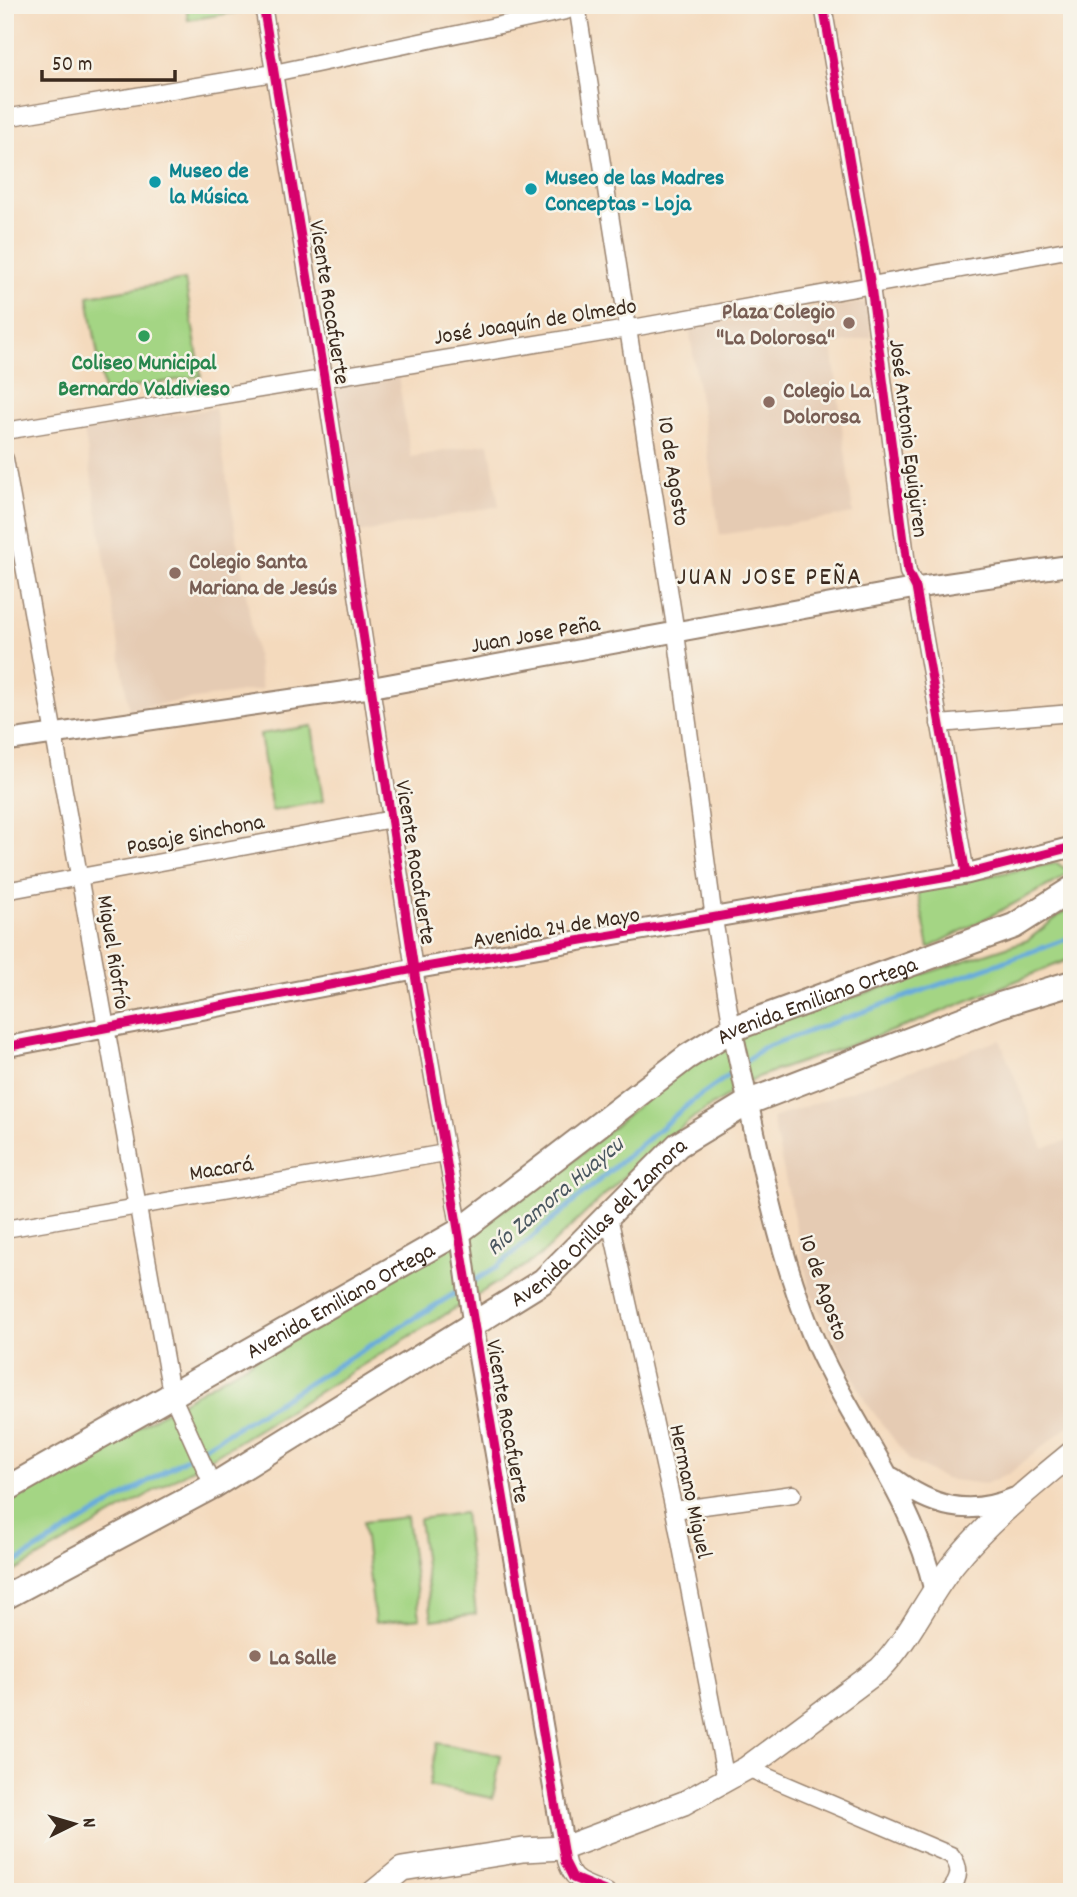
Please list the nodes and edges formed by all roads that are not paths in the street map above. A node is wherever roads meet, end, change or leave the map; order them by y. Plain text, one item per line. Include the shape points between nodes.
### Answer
1 (262, 5) edge
2 (570, 5) edge
3 (577, 5) edge
4 (823, 5) edge
5 (274, 73) junction
6 (5, 118) edge
7 (1072, 249) edge
8 (871, 286) junction
9 (627, 329) junction
10 (324, 377) junction
11 (5, 431) edge
12 (5, 459) edge
13 (1072, 565) edge
14 (916, 587) junction
15 (676, 633) junction
16 (369, 688) junction
17 (1072, 713) edge
18 (939, 724) junction
19 (54, 733) junction
20 (5, 741) edge
21 (392, 819) junction
22 (1072, 847) edge
23 (966, 874) junction
24 (79, 879) junction
25 (1072, 889) edge
26 (5, 891) edge
27 (714, 919) junction
28 (414, 969) junction
29 (1072, 983) edge
30 (104, 1028) junction
31 (732, 1029) junction
32 (5, 1047) edge
33 (749, 1102) junction
34 (445, 1153) junction
35 (136, 1205) junction
36 (608, 1212) junction
37 (5, 1229) edge
38 (460, 1231) junction
39 (473, 1325) junction
40 (174, 1400) junction
41 (1072, 1453) edge
42 (890, 1475) junction
43 (210, 1479) junction
44 (5, 1490) edge
45 (793, 1494) dead end
46 (1021, 1495) junction
47 (674, 1510) junction
48 (934, 1590) junction
49 (5, 1597) edge
50 (747, 1768) junction
51 (726, 1780) junction
52 (564, 1848) junction
53 (371, 1891) edge
54 (607, 1892) edge
55 (949, 1892) edge

1 - 5 street, Vicente Rocafuerte
2 - 5 street via 566,11
3 - 9 street, 10 de Agosto
4 - 8 street, José Antonio Eguigüren
5 - 6 street
5 - 10 street, Vicente Rocafuerte
7 - 8 street, José Joaquín de Olmedo
8 - 9 street, José Joaquín de Olmedo
8 - 14 street, José Antonio Eguigüren via 908,572
9 - 10 street, José Joaquín de Olmedo
9 - 15 street, 10 de Agosto
10 - 11 street, José Joaquín de Olmedo
10 - 16 street, Vicente Rocafuerte
12 - 19 street, Miguel Riofrío
13 - 14 street, Juan Jose Peña
14 - 15 street, Juan Jose Peña
14 - 18 street, José Antonio Eguigüren
15 - 16 street, Juan Jose Peña
15 - 27 street, 10 de Agosto
16 - 19 street, Juan Jose Peña
16 - 21 street, Vicente Rocafuerte
17 - 18 street
18 - 23 street, José Antonio Eguigüren
19 - 20 street, Juan Jose Peña
19 - 24 street, Miguel Riofrío
21 - 24 street, Pasaje Sinchona
21 - 28 street, Vicente Rocafuerte
22 - 23 street, Avenida 24 de Mayo
23 - 27 street, Avenida 24 de Mayo
24 - 26 street, Pasaje Sinchona
24 - 30 street, Miguel Riofrío
25 - 31 main road, Avenida Emiliano Ortega via 1014,926
27 - 28 street, Avenida 24 de Mayo
27 - 31 street, 10 de Agosto
28 - 30 street, Avenida 24 de Mayo
28 - 34 street, Vicente Rocafuerte
29 - 33 main road, Avenida Orillas del Zamora via 1000,1005
30 - 32 street, Avenida 24 de Mayo
30 - 35 street, Miguel Riofrío
31 - 33 street, 10 de Agosto
31 - 38 main road, Avenida Emiliano Ortega via 687,1057
33 - 36 main road, Avenida Orillas del Zamora via 678,1145
33 - 42 street, 10 de Agosto via 796,1291 831,1374
34 - 35 street, Macará
34 - 38 street, Vicente Rocafuerte
35 - 37 street, Macará
35 - 40 street, Miguel Riofrío
36 - 39 main road, Avenida Orillas del Zamora via 543,1281
36 - 47 street, Hermano Miguel
38 - 39 street, Vicente Rocafuerte
38 - 40 main road, Avenida Emiliano Ortega
39 - 43 main road, Avenida Orillas del Zamora
39 - 52 street, Vicente Rocafuerte
40 - 43 street, Miguel Riofrío
40 - 44 main road, Avenida Emiliano Ortega
41 - 46 main road
42 - 46 street, 10 de Agosto via 917,1496 953,1506 990,1508
42 - 48 street, 10 de Agosto via 919,1538
43 - 49 main road, Avenida Orillas del Zamora
45 - 47 street
46 - 48 main road via 985,1527
47 - 51 street, Hermano Miguel
48 - 50 main road via 880,1669
50 - 51 main road
50 - 55 street via 951,1855 959,1873
51 - 52 main road via 684,1803
52 - 53 main road via 402,1869
52 - 54 street via 573,1878

